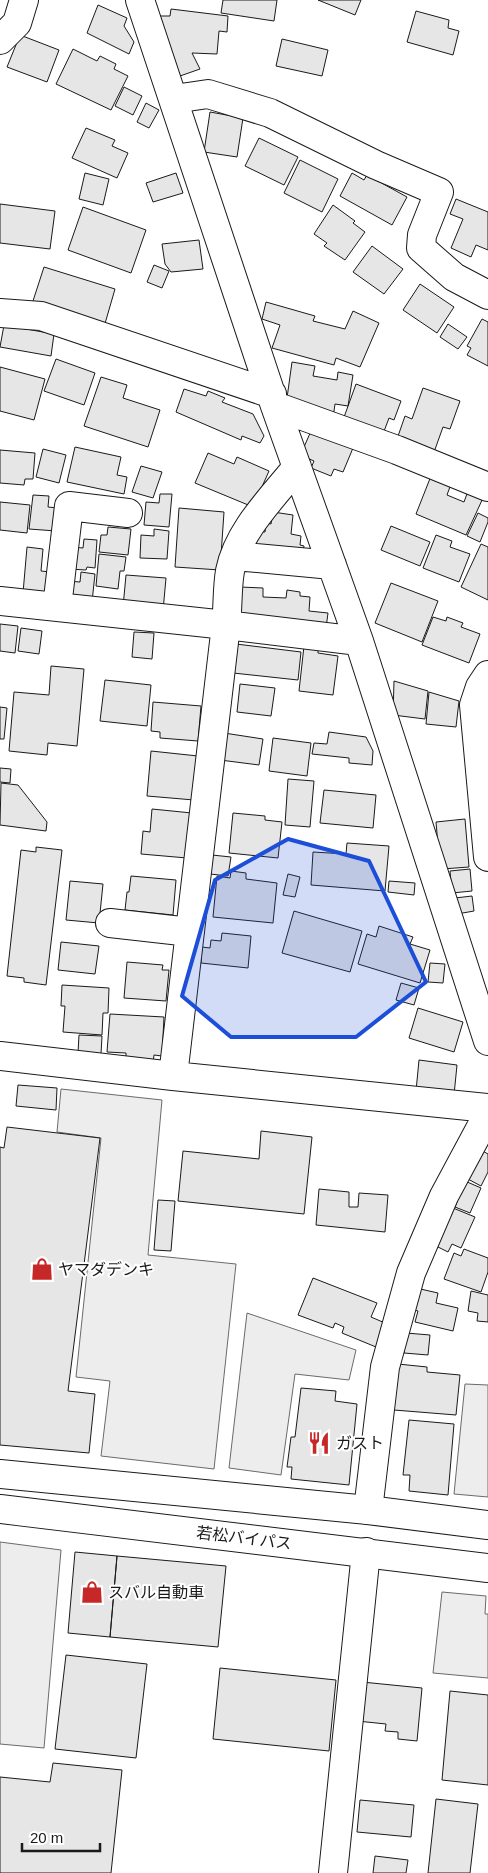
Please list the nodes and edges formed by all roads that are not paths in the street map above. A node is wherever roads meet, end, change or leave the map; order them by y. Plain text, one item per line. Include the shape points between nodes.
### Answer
1 (24, 0) edge
2 (140, 0) edge
3 (0, 40) edge
4 (174, 99) junction
5 (488, 295) edge
6 (0, 313) edge
7 (274, 400) junction
8 (297, 467) junction
9 (488, 487) edge
10 (128, 513) dead end
11 (235, 556) junction
12 (332, 565) junction
13 (0, 601) edge
14 (57, 607) junction
15 (226, 625) junction
16 (359, 641) junction
17 (488, 675) edge
18 (488, 857) edge
19 (110, 923) dead end
20 (190, 932) junction
21 (486, 1025) edge
22 (0, 1056) edge
23 (173, 1076) junction
24 (488, 1108) edge
25 (488, 1114) edge
26 (0, 1474) edge
27 (0, 1509) edge
28 (368, 1510) junction
29 (488, 1524) edge
30 (366, 1552) junction
31 (488, 1568) edge
32 (333, 1873) edge

1 - 3 main road via 17,23
2 - 4 main road
4 - 5 main road via 208,94 270,113 439,192 422,235 421,248 454,277
4 - 7 main road
6 - 7 main road via 41,316
7 - 8 main road
7 - 9 main road
8 - 11 main road via 252,523
8 - 12 main road
10 - 14 main road via 69,506
11 - 12 main road
11 - 15 main road via 230,571
12 - 16 main road
13 - 14 main road
14 - 15 main road
15 - 16 main road
15 - 20 main road
16 - 21 main road
17 - 18 main road via 474,705
19 - 20 main road
20 - 23 main road
22 - 23 main road
23 - 24 main road
25 - 28 main road via 444,1196 411,1273 385,1367
26 - 28 main road
27 - 30 main road, 若松バイパス
28 - 29 main road
30 - 31 main road, 若松バイパス
30 - 32 main road

